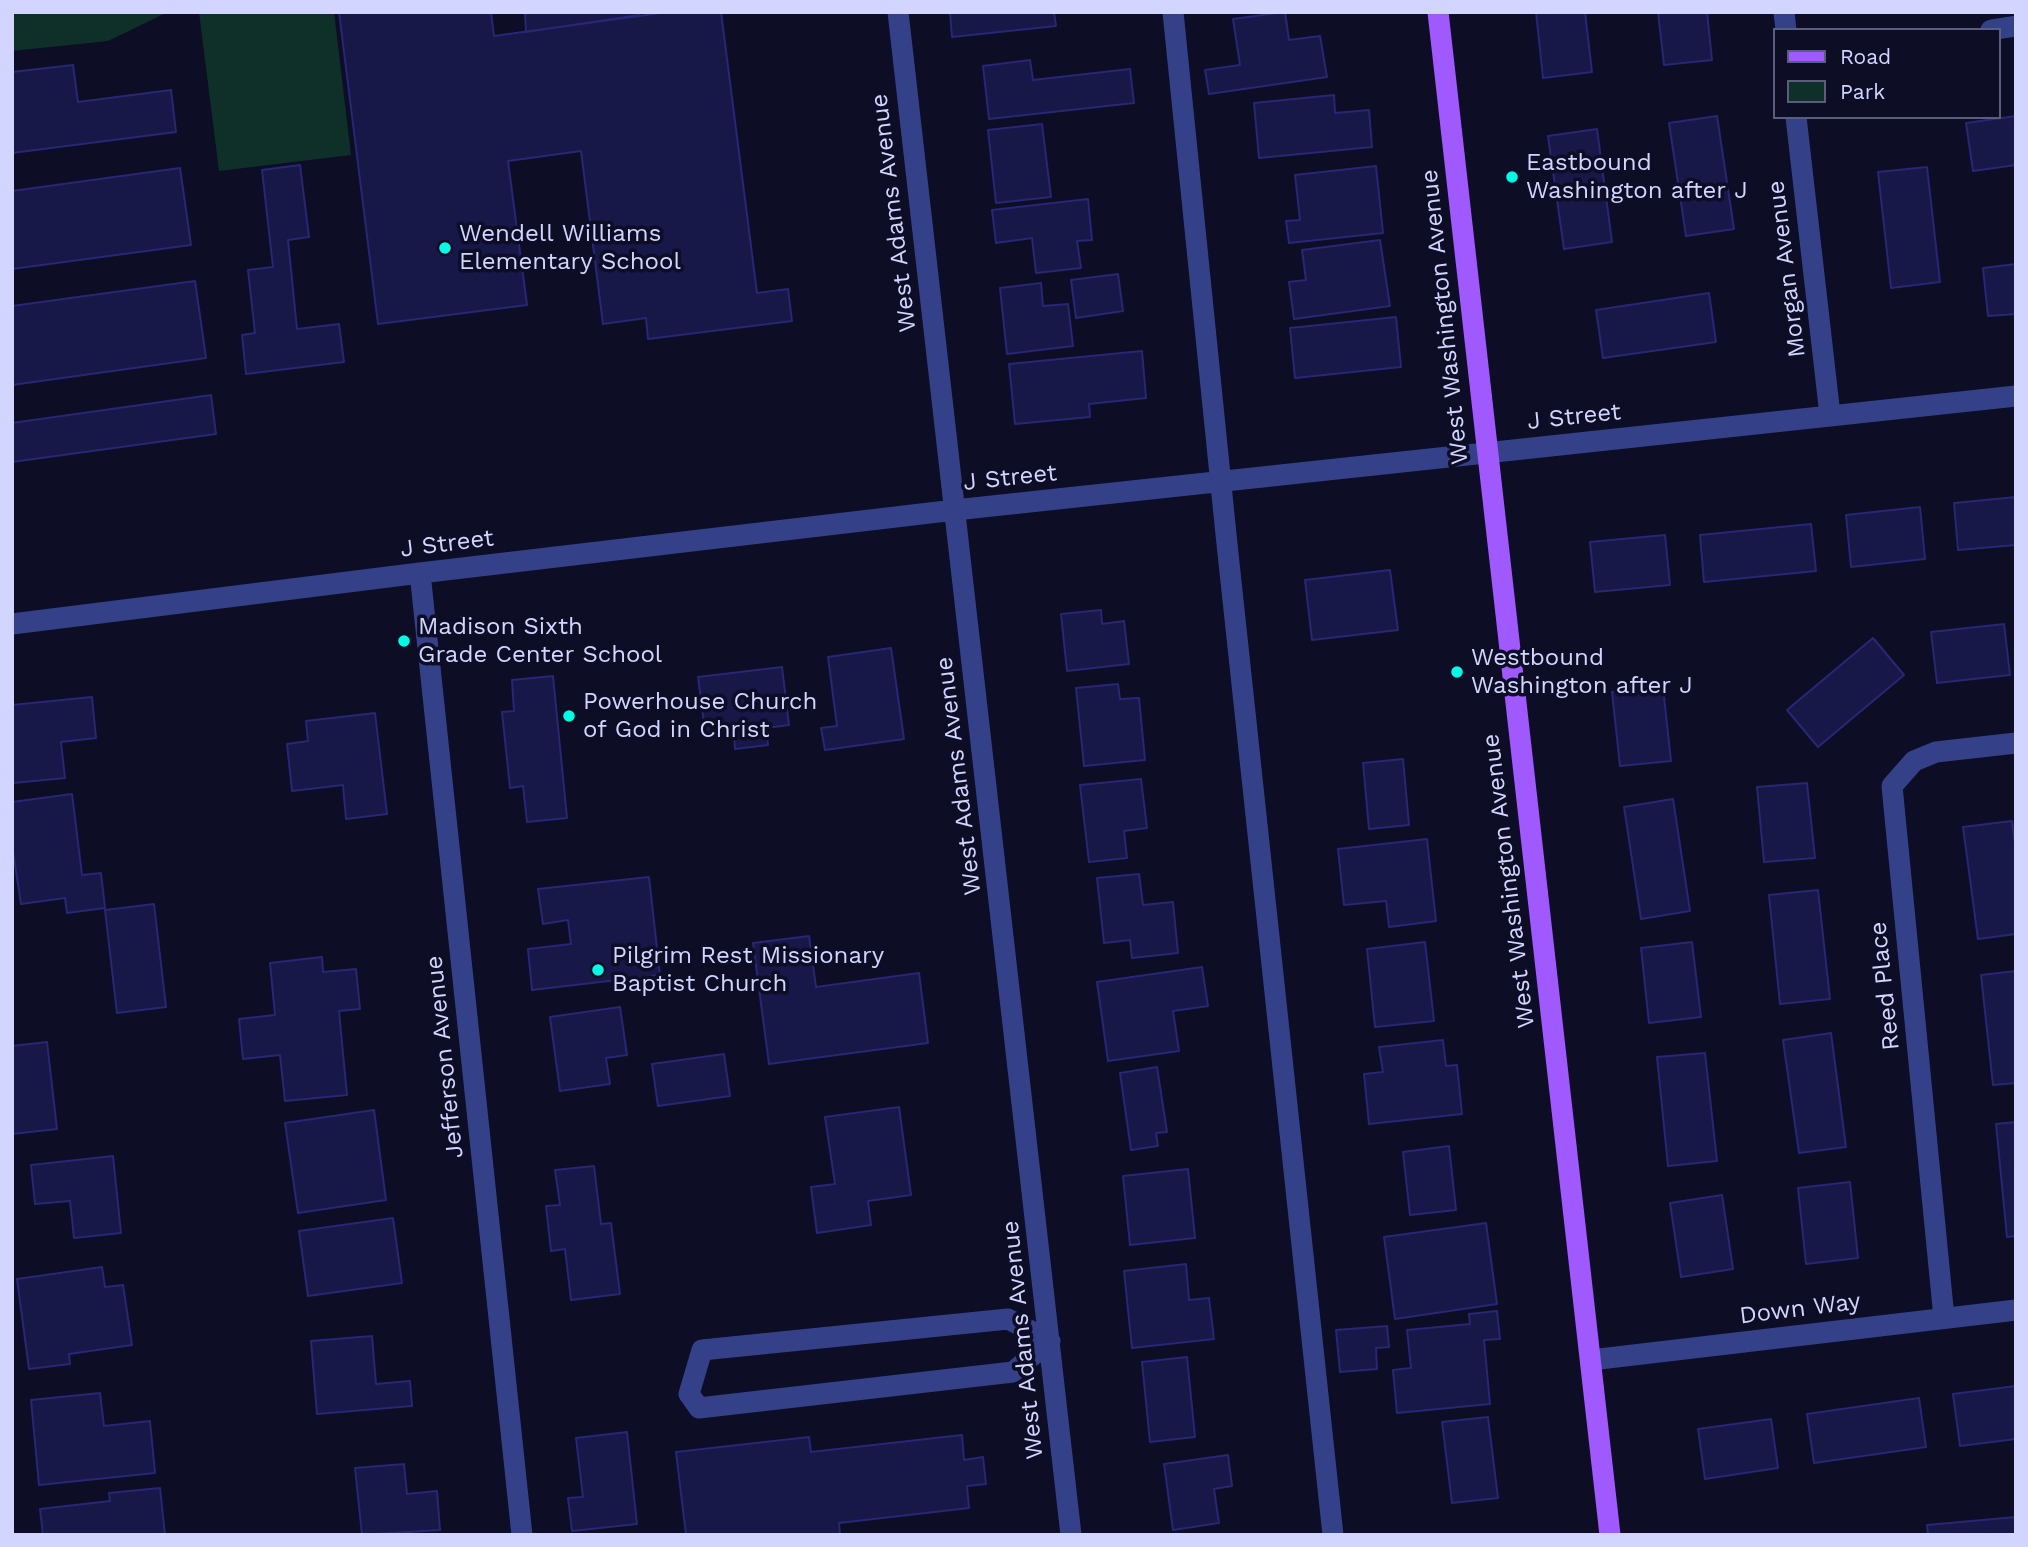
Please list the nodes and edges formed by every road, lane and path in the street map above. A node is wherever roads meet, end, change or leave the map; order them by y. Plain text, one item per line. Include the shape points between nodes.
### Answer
1 (898, 12) edge
2 (1173, 12) edge
3 (1438, 12) edge
4 (1796, 119) edge
5 (2016, 396) edge
6 (1830, 415) junction
7 (1486, 453) junction
8 (1220, 481) junction
9 (954, 510) junction
10 (420, 573) junction
11 (12, 624) edge
12 (2016, 743) edge
13 (2016, 1310) edge
14 (1944, 1318) junction
15 (1050, 1341) junction
16 (1591, 1360) junction
17 (522, 1535) edge
18 (1072, 1535) edge
19 (1333, 1535) edge
20 (1611, 1535) edge

1 - 9 street, West Adams Avenue
2 - 8 street
3 - 7 main road, West Washington Avenue
4 - 6 street, Morgan Avenue
5 - 6 street, J Street
6 - 7 street, J Street
7 - 8 street, J Street
7 - 16 main road, West Washington Avenue
8 - 9 street, J Street
8 - 19 street
9 - 10 street, J Street
9 - 15 street, West Adams Avenue
10 - 11 street, J Street
10 - 17 street, Jefferson Avenue
12 - 14 street, Reed Place via 1936,752 1914,761 1892,786
13 - 14 street, Down Way
14 - 16 street, Down Way
15 - 15 street via 1008,1318 702,1350 689,1394 699,1408 1013,1372
15 - 18 street, West Adams Avenue
16 - 20 main road, West Washington Avenue

